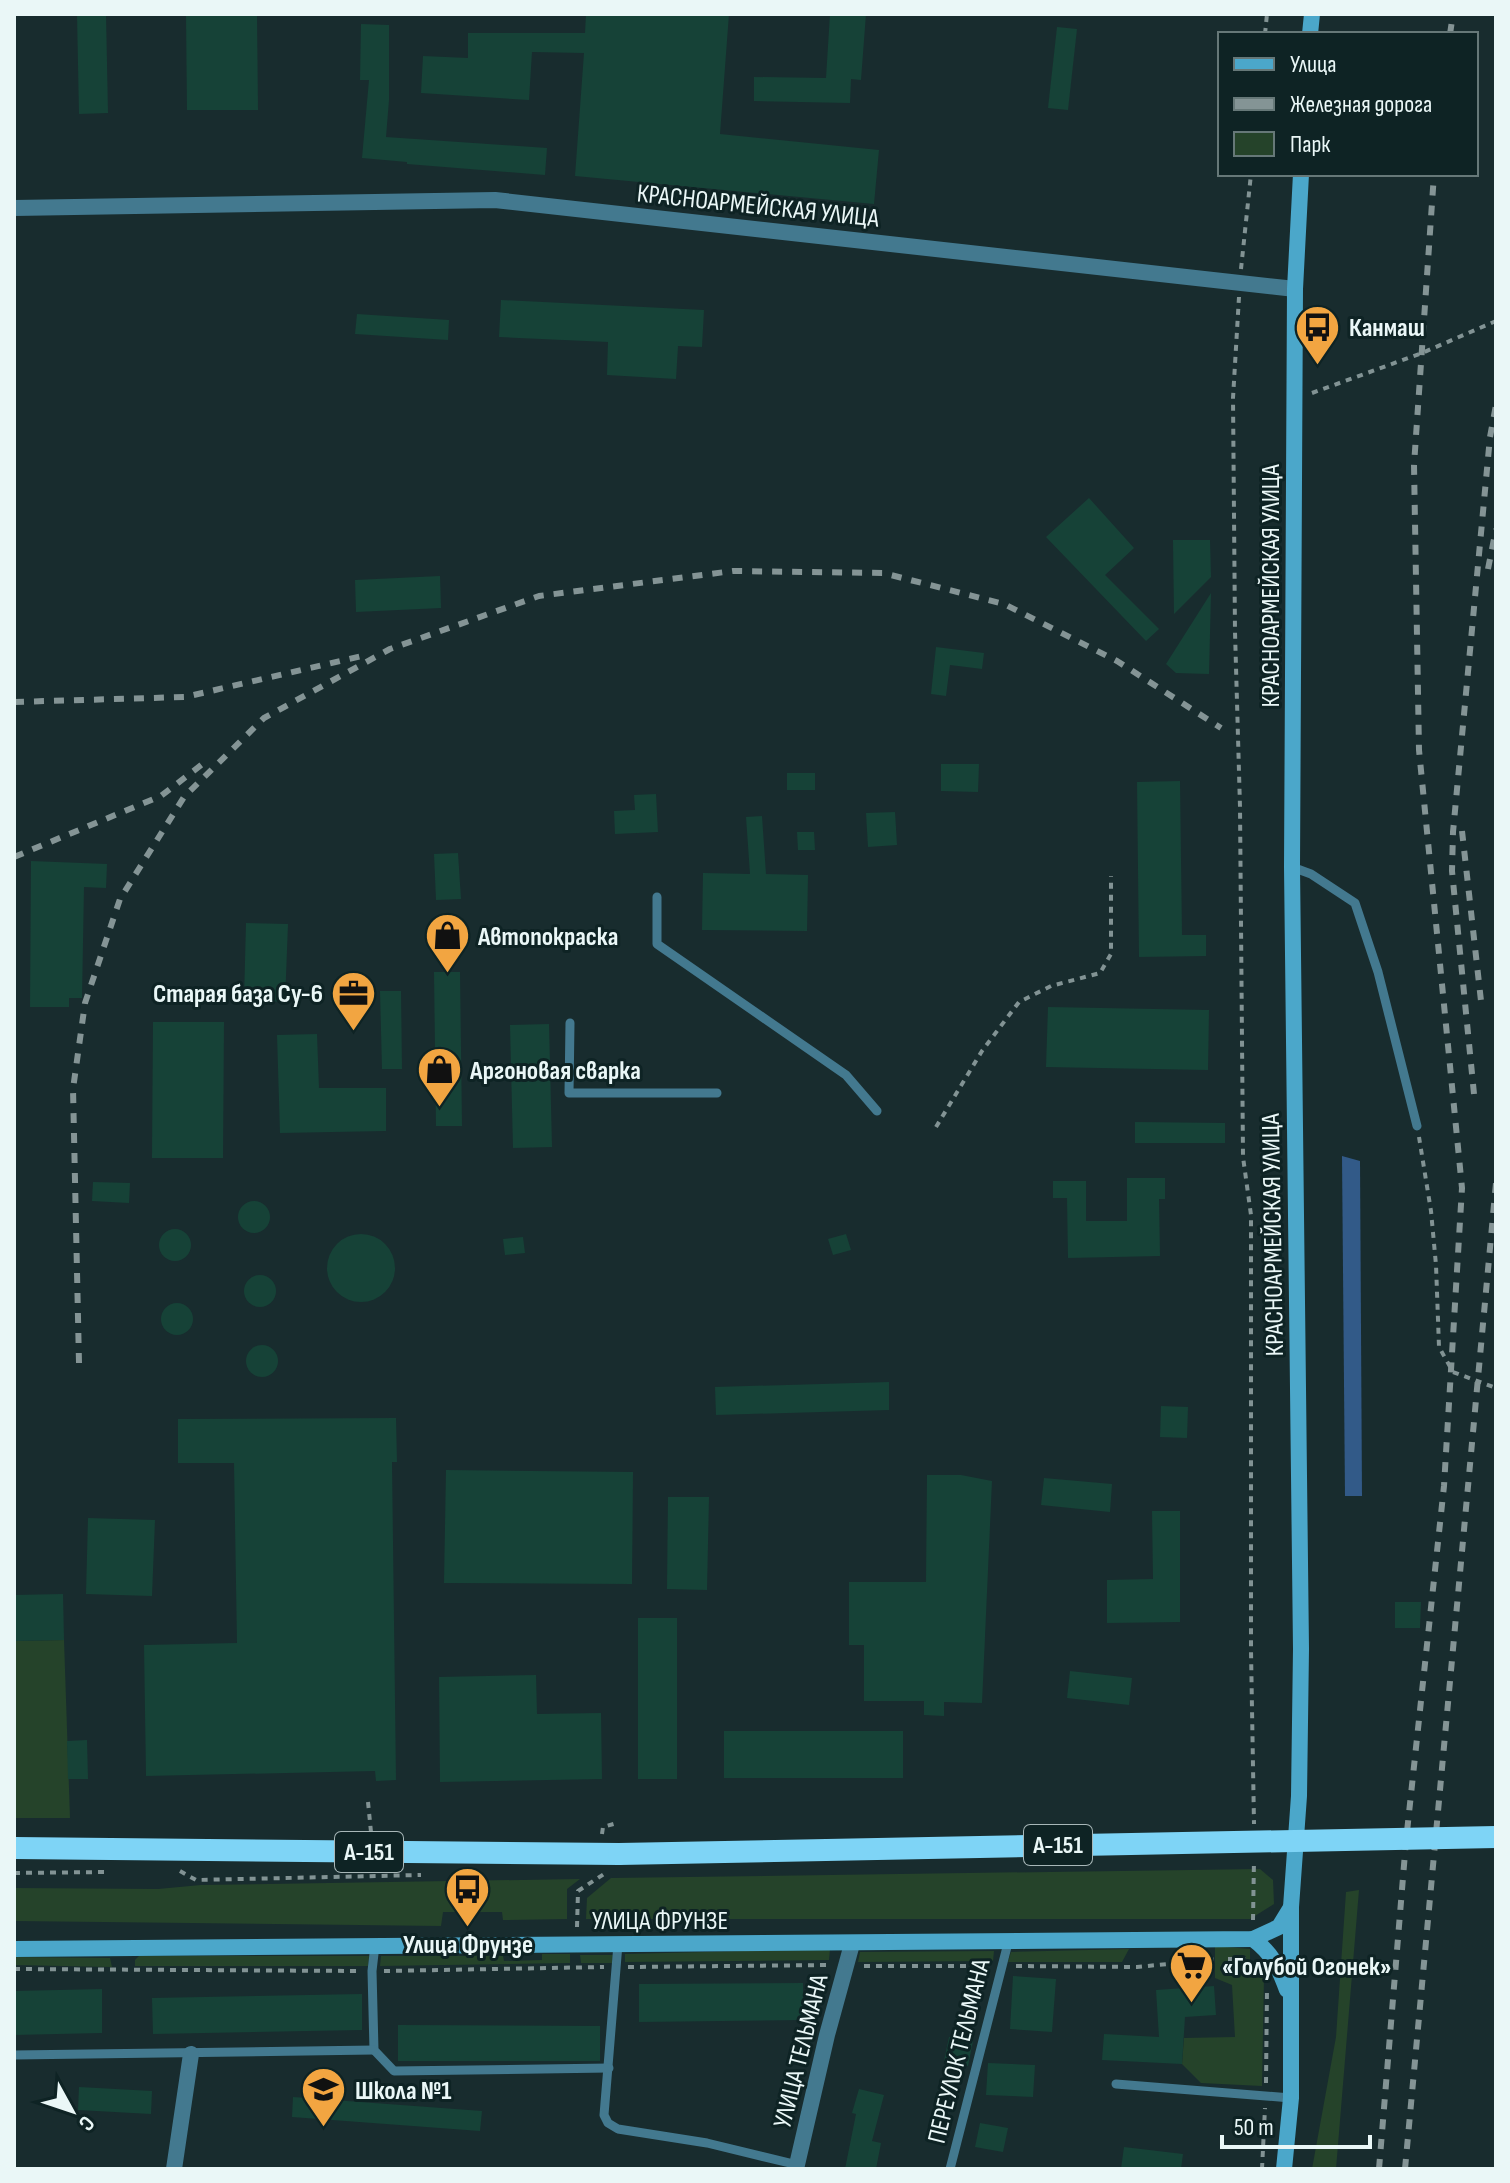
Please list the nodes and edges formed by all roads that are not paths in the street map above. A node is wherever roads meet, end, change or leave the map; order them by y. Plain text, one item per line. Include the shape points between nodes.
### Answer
1 (1301, 176) edge
2 (14, 208) edge
3 (1295, 289) junction
4 (1292, 867) junction
5 (657, 897) dead end
6 (570, 1023) dead end
7 (717, 1093) dead end
8 (877, 1111) dead end
9 (1417, 1126) road end
10 (1496, 1837) edge
11 (14, 1848) edge
12 (1291, 1907) junction
13 (1253, 1939) junction
14 (1008, 1943) junction
15 (618, 1944) junction
16 (852, 1944) junction
17 (375, 1945) junction
18 (14, 1949) edge
19 (1291, 2000) junction
20 (374, 2050) junction
21 (191, 2054) junction
22 (14, 2055) edge
23 (609, 2068) junction
24 (1116, 2084) dead end
25 (1291, 2098) junction
26 (797, 2167) edge
27 (174, 2169) edge
28 (950, 2169) edge
29 (1284, 2169) edge

1 - 3 main road
2 - 3 street, КРАСНОАРМЕЙСКАЯ УЛИЦА via 495,200
3 - 4 main road, КРАСНОАРМЕЙСКАЯ УЛИЦА
4 - 9 lane via 1355,903
4 - 12 main road, КРАСНОАРМЕЙСКАЯ УЛИЦА via 1301,1649
5 - 8 lane via 657,944 846,1075
6 - 7 lane via 569,1093
10 - 11 highway, А-151, bridge via 619,1854
12 - 13 main road via 1279,1927
12 - 19 main road, КРАСНОАРМЕЙСКАЯ УЛИЦА
13 - 14 main road, УЛИЦА ФРУНЗЕ
13 - 19 main road via 1276,1961
14 - 16 main road, УЛИЦА ФРУНЗЕ
14 - 28 lane, ПЕРЕУЛОК ТЕЛЬМАНА
15 - 16 main road, УЛИЦА ФРУНЗЕ
15 - 17 main road, УЛИЦА ФРУНЗЕ
15 - 23 lane
16 - 26 street, УЛИЦА ТЕЛЬМАНА
17 - 18 main road, УЛИЦА ФРУНЗЕ
17 - 20 lane
19 - 25 main road, КРАСНОАРМЕЙСКАЯ УЛИЦА
20 - 21 lane
20 - 23 lane via 394,2071
21 - 22 lane
21 - 27 street
23 - 26 lane via 604,2115 618,2129 707,2143
24 - 25 lane
25 - 29 main road, КРАСНОАРМЕЙСКАЯ УЛИЦА

